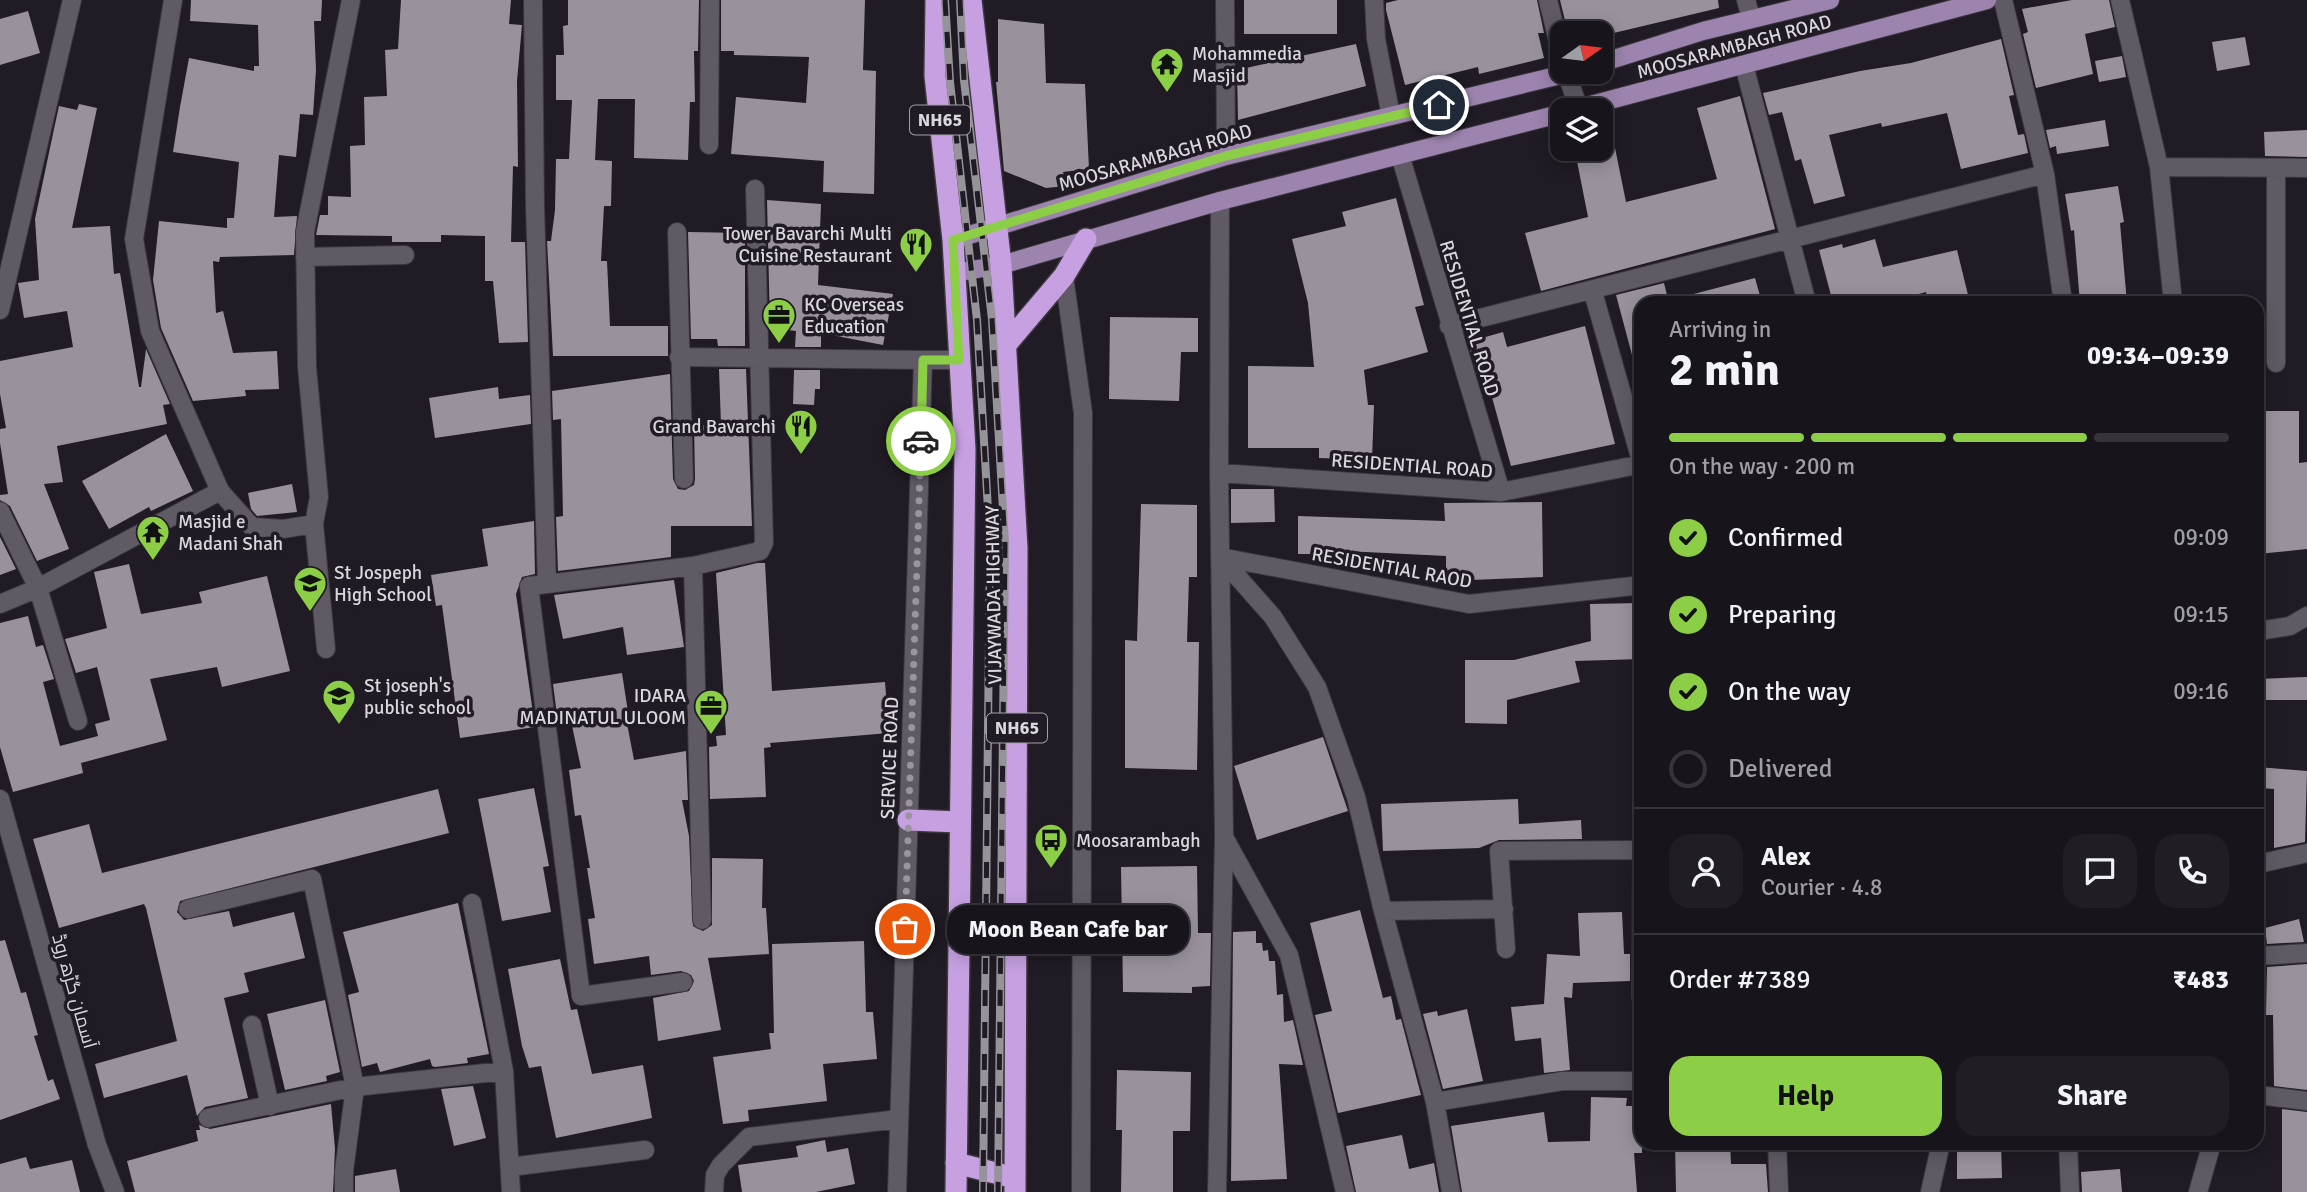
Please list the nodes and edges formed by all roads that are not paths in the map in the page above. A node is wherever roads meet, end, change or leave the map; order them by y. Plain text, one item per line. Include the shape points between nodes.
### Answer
1 (72, 0) edge
2 (173, 0) edge
3 (351, 0) edge
4 (533, 0) edge
5 (710, 0) edge
6 (936, 0) edge
7 (971, 0) edge
8 (1225, 0) edge
9 (1374, 0) edge
10 (1548, 0) edge
11 (1746, 0) edge
12 (1830, 0) edge
13 (1987, 0) edge
14 (2003, 0) edge
15 (2120, 0) edge
16 (1751, 18) junction
17 (1554, 21) edge
18 (1614, 59) edge
19 (1744, 65) junction
20 (1550, 74) edge
21 (1613, 99) edge
22 (1550, 115) edge
23 (1391, 116) junction
24 (709, 145) dead end
25 (1399, 155) junction
26 (1226, 156) junction
27 (2159, 167) junction
28 (2277, 168) junction
29 (2307, 168) edge
30 (2045, 174) junction
31 (755, 189) dead end
32 (1220, 201) junction
33 (995, 227) junction
34 (677, 232) dead end
35 (1791, 238) junction
36 (1086, 239) junction
37 (953, 240) junction
38 (405, 255) dead end
39 (306, 257) junction
40 (1001, 265) junction
41 (954, 273) junction
42 (1065, 276) junction
43 (1593, 292) junction
44 (1805, 296) edge
45 (2062, 296) edge
46 (2172, 296) edge
47 (0, 310) edge
48 (1450, 326) junction
49 (1004, 347) junction
50 (679, 357) junction
51 (758, 358) junction
52 (923, 360) junction
53 (959, 360) junction
54 (2276, 363) dead end
55 (1634, 436) edge
56 (1634, 466) edge
57 (1219, 473) junction
58 (684, 479) dead end
59 (220, 491) junction
60 (1502, 492) junction
61 (0, 512) edge
62 (314, 524) junction
63 (1220, 557) junction
64 (693, 566) junction
65 (547, 584) junction
66 (1634, 586) edge
67 (38, 588) junction
68 (0, 604) edge
69 (2307, 616) edge
70 (2264, 630) edge
71 (326, 649) dead end
72 (78, 721) dead end
73 (0, 799) edge
74 (908, 820) junction
75 (960, 822) junction
76 (1224, 836) junction
77 (1634, 850) edge
78 (2307, 853) edge
79 (2264, 863) edge
80 (472, 903) dead end
81 (188, 909) dead end
82 (1504, 909) junction
83 (1383, 911) junction
84 (702, 920) dead end
85 (1506, 948) dead end
86 (2307, 953) edge
87 (2264, 956) edge
88 (683, 982) dead end
89 (253, 1025) dead end
90 (504, 1071) junction
91 (1634, 1081) edge
92 (355, 1087) junction
93 (2264, 1096) edge
94 (2307, 1101) edge
95 (1435, 1102) junction
96 (270, 1106) junction
97 (208, 1118) dead end
98 (899, 1119) junction
99 (645, 1150) dead end
100 (1777, 1150) edge
101 (1939, 1150) edge
102 (2068, 1150) edge
103 (2211, 1150) edge
104 (956, 1163) junction
105 (510, 1167) junction
106 (1015, 1185) edge
107 (115, 1192) edge
108 (344, 1192) edge
109 (511, 1192) edge
110 (714, 1192) edge
111 (897, 1192) edge
112 (956, 1192) edge
113 (1081, 1192) edge
114 (1217, 1192) edge
115 (1345, 1192) edge
116 (1451, 1192) edge
117 (1779, 1192) edge
118 (1930, 1192) edge
119 (2070, 1192) edge
120 (2199, 1192) edge

1 - 47 street
2 - 59 street via 134,239 150,331
3 - 39 street via 305,232
4 - 65 street
5 - 24 street
6 - 37 highway, VIJAYWADA HIGHWAY / NH65 via 935,76
7 - 33 highway, VIJAYWADA HIGHWAY / NH65
8 - 26 street
9 - 23 street via 1376,39
10 - 17 street
11 - 16 street
12 - 16 main road, MOOSARAMBAGH ROAD
13 - 19 main road, MOOSARAMBAGH ROAD
14 - 30 street
15 - 27 street
16 - 18 main road, MOOSARAMBAGH ROAD
19 - 21 main road, MOOSARAMBAGH ROAD
19 - 35 street
20 - 23 main road, MOOSARAMBAGH ROAD
22 - 25 main road, MOOSARAMBAGH ROAD
23 - 26 main road, MOOSARAMBAGH ROAD
25 - 32 main road, MOOSARAMBAGH ROAD
25 - 48 street, RESIDENTIAL ROAD
26 - 33 main road, MOOSARAMBAGH ROAD
27 - 28 street
27 - 46 street
28 - 29 street
28 - 54 street
30 - 35 street
30 - 45 street
31 - 51 street
32 - 36 main road, MOOSARAMBAGH ROAD
32 - 57 street
33 - 37 main road, MOOSARAMBAGH ROAD
33 - 40 highway, VIJAYWADA HIGHWAY / NH65
34 - 50 street
35 - 43 street
35 - 44 street
36 - 40 main road, MOOSARAMBAGH ROAD
36 - 42 highway
37 - 41 highway, VIJAYWADA HIGHWAY / NH65
38 - 39 street
39 - 62 street via 307,367 319,496
40 - 41 main road, MOOSARAMBAGH ROAD
40 - 49 highway, VIJAYWADA HIGHWAY / NH65
41 - 53 highway, VIJAYWADA HIGHWAY / NH65
42 - 49 highway
42 - 113 street via 1083,413
43 - 48 street
43 - 55 street
48 - 60 street, RESIDENTIAL ROAD
49 - 106 highway, VIJAYWADA HIGHWAY / NH65 via 1017,548
50 - 51 street
50 - 58 street
51 - 52 street
51 - 64 street via 764,543 754,554
52 - 53 street
52 - 74 street, SERVICE ROAD
53 - 75 highway, VIJAYWADA HIGHWAY / NH65 via 965,449
56 - 60 street, RESIDENTIAL ROAD
57 - 60 street, RESIDENTIAL ROAD
57 - 63 street
59 - 62 street via 251,527 283,529
59 - 67 street
61 - 67 street
62 - 71 street
63 - 66 street, RESIDENTIAL RAOD via 1469,604
63 - 76 street
63 - 83 street via 1273,617 1317,687 1356,797
64 - 65 street
64 - 84 street
65 - 88 street via 529,586 581,996
67 - 68 street
67 - 72 street
69 - 70 street via 2290,626
73 - 107 street, آسمان گڑھ روڈ via 97,1145
74 - 75 highway
74 - 98 street, SERVICE ROAD
75 - 104 highway, VIJAYWADA HIGHWAY / NH65
76 - 114 street
76 - 115 street via 1289,955
77 - 82 street via 1499,851
78 - 79 street
80 - 90 street
81 - 92 street via 312,879
82 - 83 street
82 - 85 street
83 - 95 street
86 - 87 street
89 - 96 street
90 - 92 street
90 - 105 street
91 - 95 street via 1563,1081
92 - 96 street
92 - 108 street
93 - 94 street
95 - 116 street
96 - 97 street
98 - 110 street via 749,1137 720,1165
98 - 111 street, SERVICE ROAD
99 - 105 street
100 - 117 street
101 - 118 street
102 - 119 street
103 - 120 street
104 - 106 highway
104 - 112 highway, VIJAYWADA HIGHWAY / NH65
105 - 109 street

